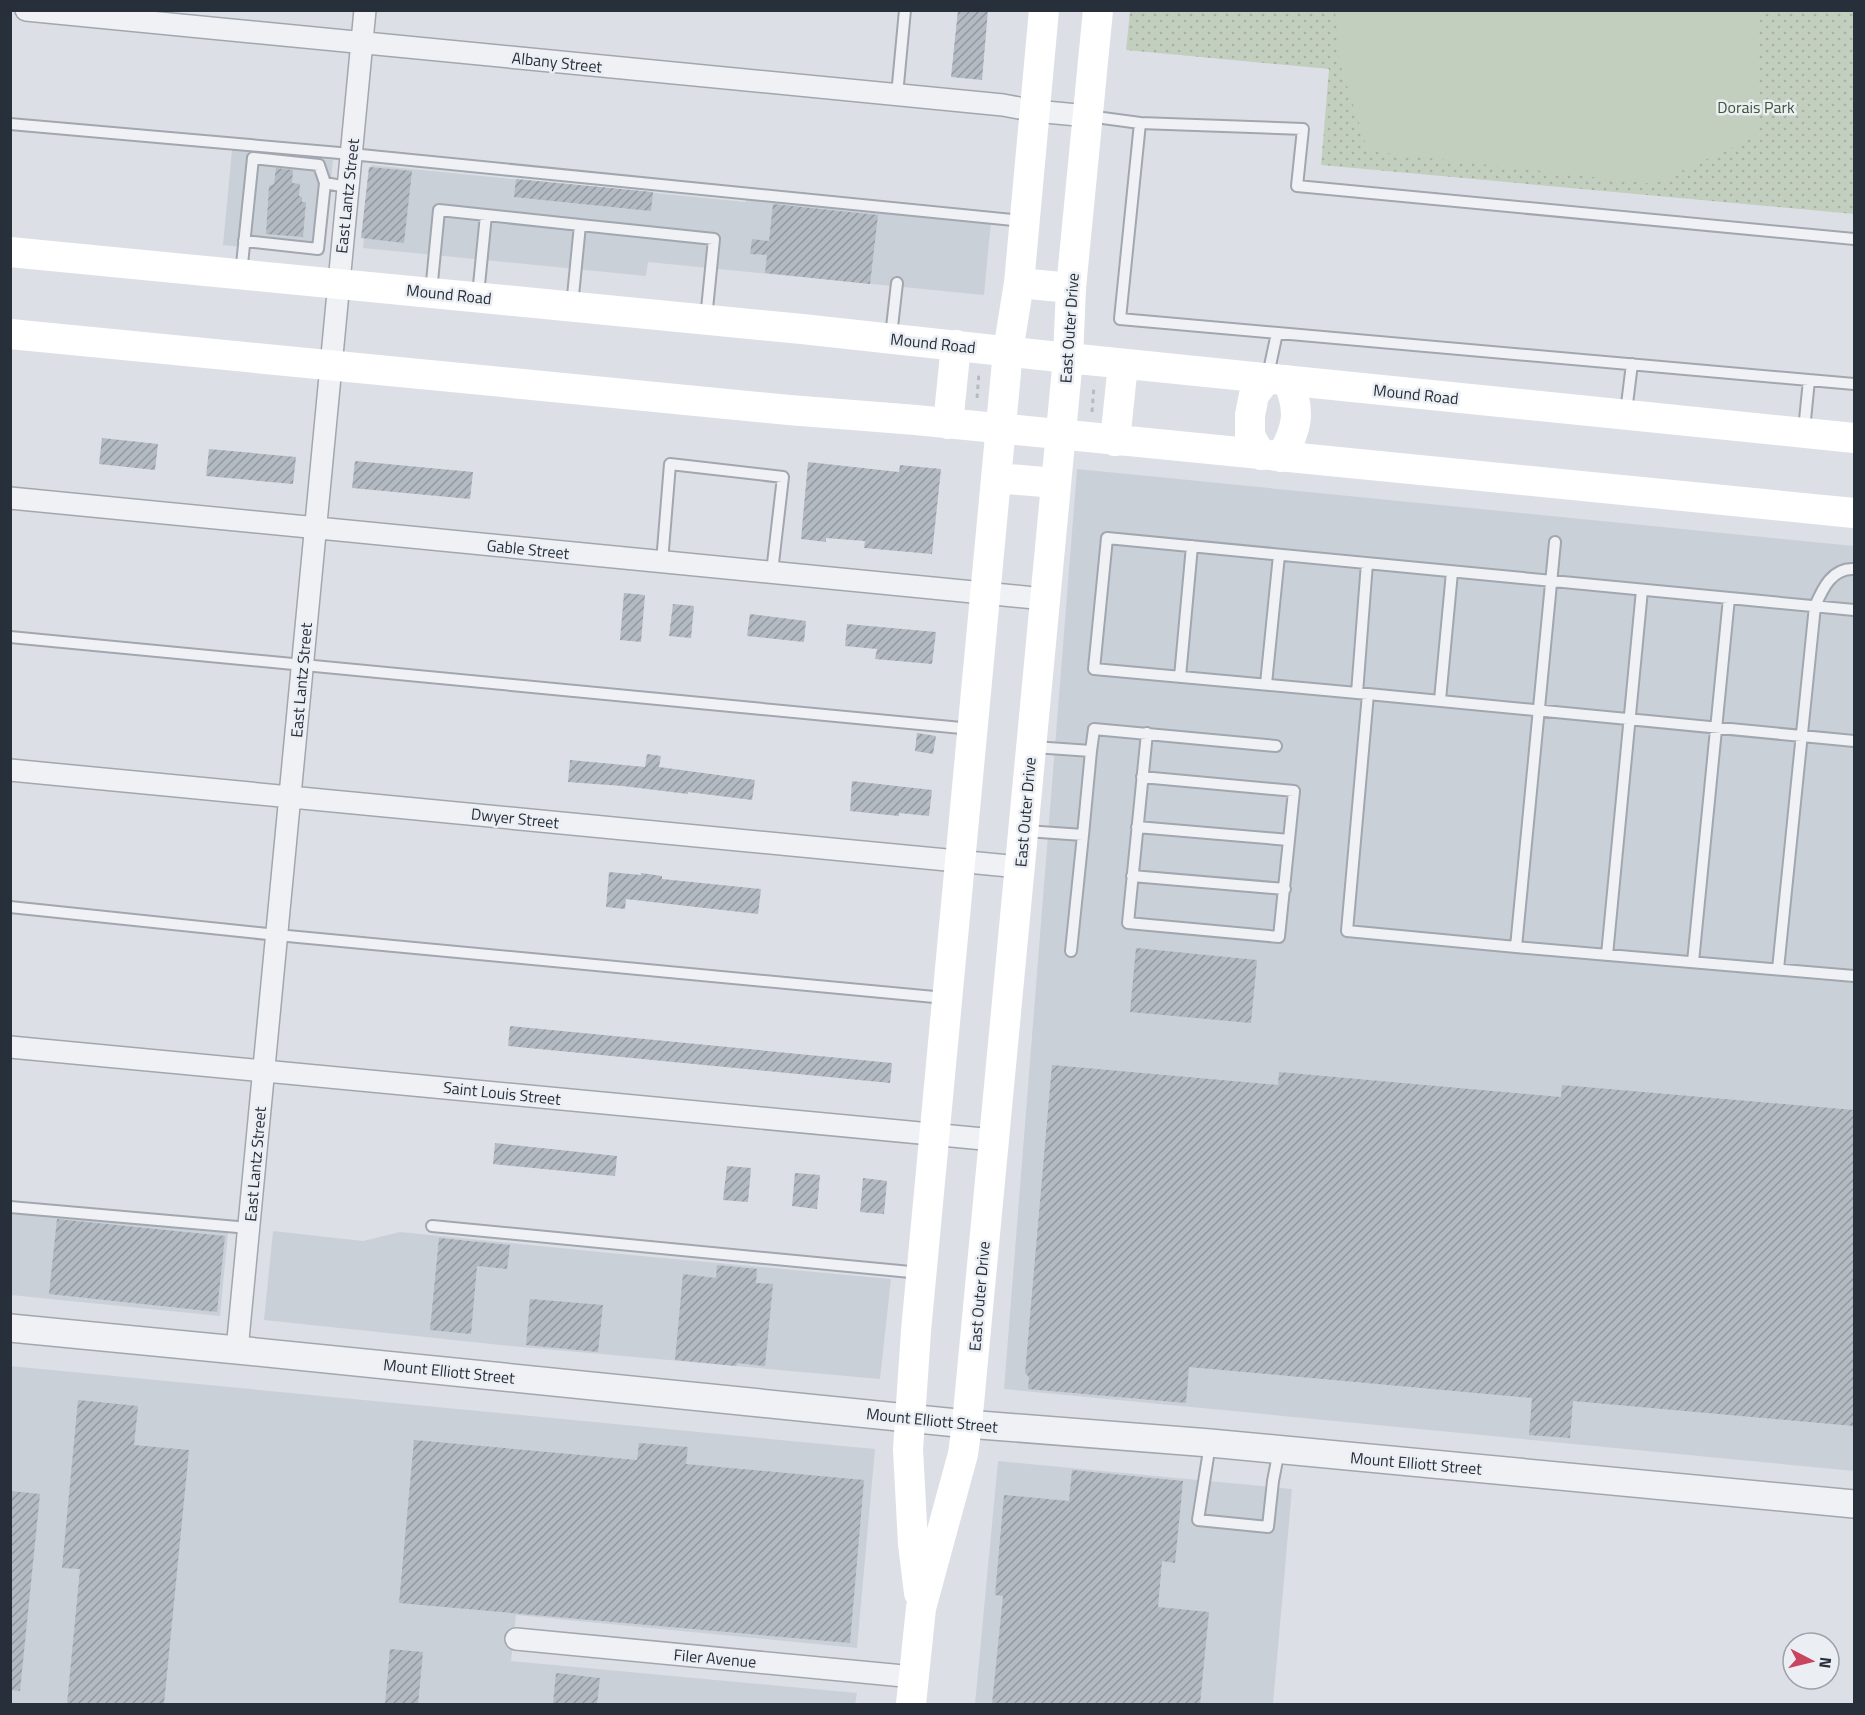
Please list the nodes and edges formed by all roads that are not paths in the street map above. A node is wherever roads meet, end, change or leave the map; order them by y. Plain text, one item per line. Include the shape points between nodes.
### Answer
1 (26, 10) edge
2 (365, 10) edge
3 (905, 10) edge
4 (1044, 10) edge
5 (1098, 10) edge
6 (362, 43) junction
7 (897, 95) junction
8 (1035, 111) junction
9 (1088, 116) junction
10 (1140, 123) junction
11 (10, 124) edge
12 (351, 154) junction
13 (325, 183) junction
14 (348, 187) junction
15 (486, 215) junction
16 (1024, 221) junction
17 (580, 225) junction
18 (1854, 239) edge
19 (244, 241) junction
20 (10, 252) edge
21 (241, 274) junction
22 (897, 283) dead end
23 (1019, 283) junction
24 (338, 284) junction
25 (1071, 288) junction
26 (431, 292) junction
27 (478, 297) junction
28 (572, 306) junction
29 (706, 319) junction
30 (1277, 333) junction
31 (10, 334) edge
32 (891, 338) junction
33 (956, 345) junction
34 (1008, 351) junction
35 (1068, 358) junction
36 (1123, 364) junction
37 (1632, 364) junction
38 (330, 365) junction
39 (1277, 379) junction
40 (1809, 380) junction
41 (1854, 384) edge
42 (1626, 415) junction
43 (948, 424) junction
44 (1001, 429) junction
45 (1804, 433) junction
46 (1060, 436) junction
47 (1854, 438) edge
48 (1115, 441) junction
49 (1271, 456) junction
50 (996, 478) junction
51 (1056, 483) junction
52 (10, 498) edge
53 (1854, 513) edge
54 (315, 528) junction
55 (1555, 542) dead end
56 (1192, 546) junction
57 (1279, 555) junction
58 (662, 562) junction
59 (1367, 563) junction
60 (1854, 569) edge
61 (772, 572) junction
62 (1452, 572) junction
63 (1551, 581) junction
64 (1642, 590) junction
65 (985, 593) junction
66 (1729, 598) junction
67 (1045, 599) junction
68 (1815, 606) junction
69 (1854, 610) edge
70 (10, 637) edge
71 (302, 666) junction
72 (1180, 677) junction
73 (1266, 684) junction
74 (1363, 693) junction
75 (1440, 700) junction
76 (1539, 710) junction
77 (1629, 719) junction
78 (1717, 728) junction
79 (972, 729) junction
80 (1147, 733) junction
81 (1802, 736) junction
82 (1854, 741) edge
83 (1031, 746) junction
84 (1275, 746) dead end
85 (1091, 751) junction
86 (10, 770) edge
87 (1142, 777) junction
88 (290, 797) junction
89 (1137, 827) junction
90 (1023, 830) junction
91 (1083, 835) junction
92 (1289, 840) junction
93 (960, 861) junction
94 (1019, 867) junction
95 (1132, 876) junction
96 (1285, 889) junction
97 (10, 907) edge
98 (277, 935) junction
99 (1516, 947) junction
100 (1071, 951) dead end
101 (1607, 955) junction
102 (1693, 962) junction
103 (1778, 969) junction
104 (1854, 976) edge
105 (947, 998) junction
106 (10, 1047) edge
107 (264, 1070) junction
108 (934, 1134) junction
109 (994, 1140) junction
110 (10, 1207) edge
111 (432, 1226) dead end
112 (249, 1228) junction
113 (921, 1273) junction
114 (10, 1328) edge
115 (237, 1350) junction
116 (910, 1418) junction
117 (967, 1424) junction
118 (1210, 1443) junction
119 (1279, 1450) junction
120 (1854, 1504) edge
121 (1198, 1520) junction
122 (1197, 1532) dead end
123 (921, 1608) junction
124 (516, 1639) dead end
125 (913, 1691) edge

1 - 6 street, Albany Street
2 - 6 street, East Lantz Street
3 - 7 lane
4 - 8 main road, East Outer Drive
5 - 9 main road, East Outer Drive
6 - 7 street, Albany Street
6 - 12 street, East Lantz Street
7 - 8 street, Albany Street
8 - 9 street, Albany Street
8 - 16 main road, East Outer Drive
9 - 10 lane
9 - 25 main road, East Outer Drive
10 - 18 lane via 1303,129 1297,186
10 - 30 lane via 1120,319
11 - 12 lane
12 - 14 street, East Lantz Street
12 - 16 lane via 906,214
13 - 14 lane
13 - 19 lane via 318,249
13 - 19 lane via 319,165 253,158
14 - 24 street, East Lantz Street
15 - 17 lane
15 - 26 lane via 439,210
15 - 27 lane
16 - 23 main road, East Outer Drive
17 - 28 lane
17 - 29 lane via 714,239
19 - 21 lane
20 - 21 main road, Mound Road
21 - 24 main road, Mound Road
22 - 32 lane
23 - 25 main road
23 - 34 main road, East Outer Drive
24 - 26 main road, Mound Road
24 - 38 street, East Lantz Street
25 - 35 main road, East Outer Drive
26 - 27 main road, Mound Road
27 - 28 main road, Mound Road
28 - 29 main road, Mound Road
29 - 32 main road, Mound Road
30 - 37 lane
30 - 39 lane
31 - 38 main road
32 - 33 main road, Mound Road
33 - 34 main road, Mound Road
33 - 43 main road
34 - 35 main road, Mound Road
34 - 44 main road, East Outer Drive
35 - 36 main road, Mound Road
35 - 46 main road, East Outer Drive
36 - 39 main road, Mound Road
36 - 48 main road
37 - 40 lane
37 - 42 lane
38 - 43 main road
38 - 54 street, East Lantz Street
39 - 42 main road, Mound Road
39 - 49 main road via 1293,393 1296,420 1294,433
39 - 49 main road via 1254,395 1250,415 1250,436
40 - 41 lane
40 - 45 lane
42 - 45 main road, Mound Road
43 - 44 main road
44 - 46 main road
44 - 50 main road, East Outer Drive
45 - 47 main road, Mound Road
46 - 48 main road
46 - 51 main road, East Outer Drive
48 - 49 main road
49 - 53 main road
50 - 51 main road
50 - 65 main road, East Outer Drive
51 - 67 main road, East Outer Drive
52 - 54 street, Gable Street
54 - 58 street, Gable Street
54 - 71 street, East Lantz Street
55 - 63 lane
56 - 57 lane
56 - 72 lane
56 - 72 lane via 1107,538 1095,657 1094,669
57 - 59 lane
57 - 73 lane
58 - 61 street, Gable Street
58 - 61 lane via 670,464 783,477
59 - 62 lane
59 - 74 lane
60 - 68 lane via 1845,568 1826,581
61 - 65 street, Gable Street
62 - 63 lane
62 - 75 lane
63 - 64 lane
63 - 76 lane
64 - 66 lane
64 - 77 lane
65 - 67 street, Gable Street
65 - 79 main road, East Outer Drive
66 - 68 lane
66 - 78 lane
67 - 83 main road, East Outer Drive
68 - 69 lane
68 - 81 lane
70 - 71 lane
71 - 79 lane
71 - 88 street, East Lantz Street
72 - 73 lane
73 - 74 lane
74 - 75 lane
74 - 99 lane via 1347,931
75 - 76 lane
76 - 77 lane
76 - 99 lane
77 - 78 lane
77 - 101 lane
78 - 81 lane
78 - 102 lane
79 - 93 main road, East Outer Drive
80 - 84 lane
80 - 85 lane via 1094,729
80 - 87 lane
81 - 82 lane
81 - 103 lane
83 - 85 lane
83 - 90 main road, East Outer Drive
85 - 91 lane
86 - 88 street, Dwyer Street
87 - 89 lane
87 - 92 lane via 1293,791
88 - 93 street, Dwyer Street
88 - 98 street, East Lantz Street
89 - 92 lane
89 - 95 lane
90 - 91 lane
90 - 94 main road, East Outer Drive
91 - 100 lane
92 - 96 lane
93 - 94 street, Dwyer Street
93 - 105 main road, East Outer Drive
94 - 109 main road, East Outer Drive
95 - 96 lane
95 - 96 lane via 1128,923 1280,937
97 - 98 lane
98 - 105 lane
98 - 107 street, East Lantz Street
99 - 101 lane
101 - 102 lane
102 - 103 lane
103 - 104 lane
105 - 108 main road, East Outer Drive
106 - 107 street, Saint Louis Street
107 - 108 street, Saint Louis Street
107 - 112 street, East Lantz Street
108 - 109 street, Saint Louis Street
108 - 113 main road, East Outer Drive
109 - 117 main road, East Outer Drive
110 - 112 lane
111 - 113 lane
112 - 115 street, East Lantz Street
113 - 116 main road, East Outer Drive
114 - 115 street, Mount Elliott Street
115 - 116 street, Mount Elliott Street
116 - 117 street, Mount Elliott Street
116 - 123 main road, East Outer Drive via 913,1544
117 - 118 street, Mount Elliott Street
117 - 123 main road, East Outer Drive via 963,1454
118 - 119 street, Mount Elliott Street
118 - 121 lane
119 - 120 street, Mount Elliott Street
119 - 121 lane via 1268,1533
121 - 122 lane
123 - 125 main road, East Outer Drive
124 - 125 street, Filer Avenue

